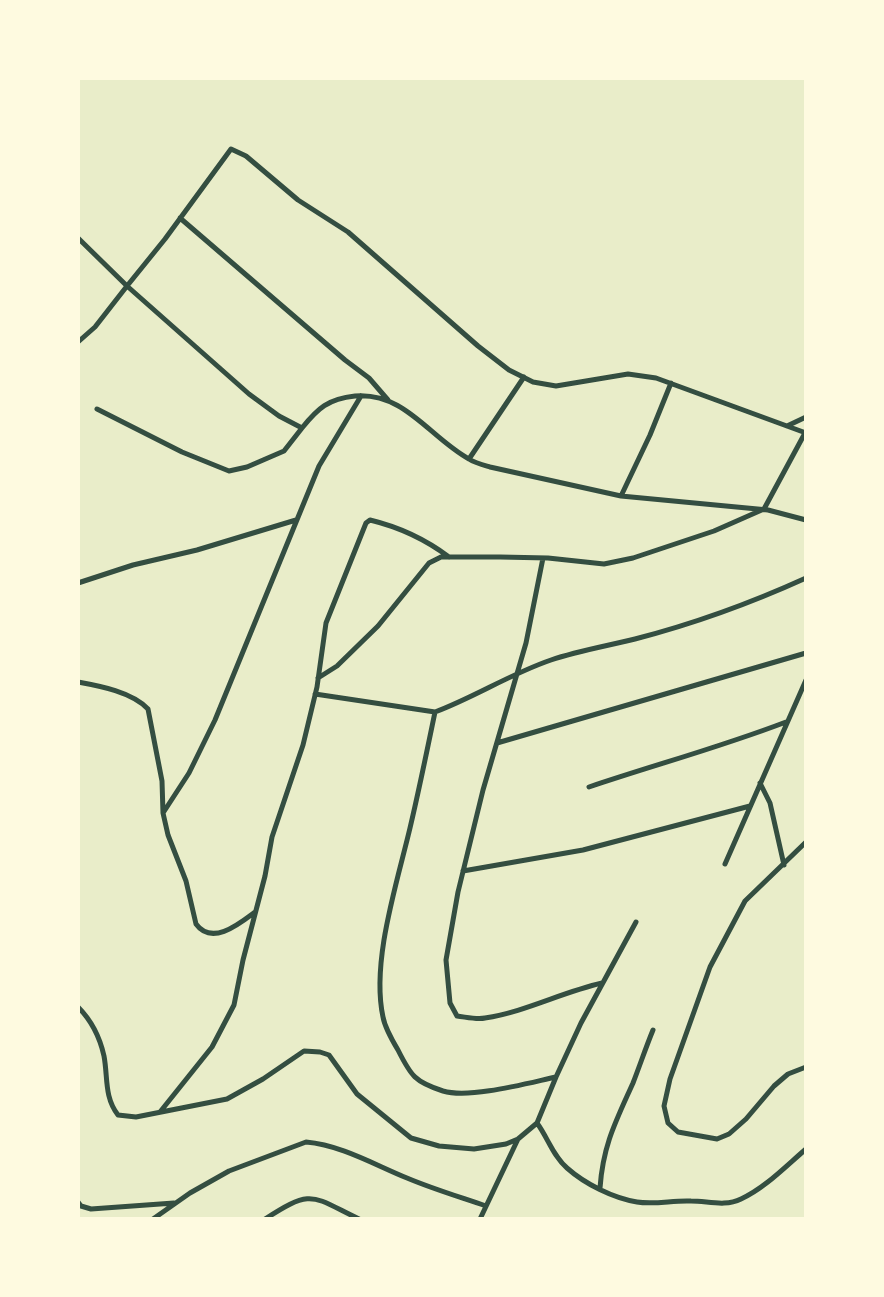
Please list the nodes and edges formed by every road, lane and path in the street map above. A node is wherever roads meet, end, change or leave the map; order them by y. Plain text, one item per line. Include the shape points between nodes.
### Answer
1 (180, 218) junction
2 (78, 238) edge
3 (127, 286) junction
4 (78, 342) edge
5 (524, 377) junction
6 (671, 383) junction
7 (362, 396) junction
8 (388, 400) junction
9 (96, 409) dead end
10 (806, 417) edge
11 (787, 426) junction
12 (302, 428) junction
13 (806, 433) edge
14 (469, 459) junction
15 (621, 496) junction
16 (764, 509) junction
17 (296, 520) junction
18 (806, 520) edge
19 (449, 556) junction
20 (543, 558) junction
21 (806, 578) edge
22 (78, 583) edge
23 (806, 653) edge
24 (517, 673) junction
25 (318, 678) junction
26 (806, 680) edge
27 (78, 681) edge
28 (315, 694) junction
29 (435, 712) junction
30 (786, 722) junction
31 (497, 743) junction
32 (760, 783) junction
33 (589, 788) dead end
34 (750, 806) junction
35 (163, 813) junction
36 (806, 842) edge
37 (725, 864) dead end
38 (784, 865) junction
39 (463, 872) junction
40 (255, 912) junction
41 (636, 922) dead end
42 (602, 983) junction
43 (78, 1007) edge
44 (653, 1030) dead end
45 (806, 1067) edge
46 (556, 1077) junction
47 (160, 1112) junction
48 (537, 1123) junction
49 (518, 1139) junction
50 (806, 1149) edge
51 (600, 1188) junction
52 (176, 1202) junction
53 (78, 1203) edge
54 (486, 1206) junction
55 (153, 1219) edge
56 (265, 1219) edge
57 (359, 1219) edge
58 (480, 1219) edge

1 - 3 street
1 - 5 street via 231,149 348,232 478,346
1 - 8 street via 369,378
2 - 3 street
3 - 4 street
3 - 12 street via 249,394
5 - 6 street via 556,386 628,374
5 - 14 street
6 - 11 street
6 - 15 street
7 - 8 street
7 - 12 street via 330,402
7 - 17 street via 319,466
8 - 14 street
9 - 12 street via 229,471 284,451
10 - 11 street
11 - 13 street
13 - 16 street
14 - 15 street via 512,473
15 - 16 street
16 - 18 street
16 - 20 street via 714,531 633,558 604,564
17 - 22 street
17 - 35 street via 205,741
19 - 20 street
19 - 25 street via 429,563 378,626 337,666
19 - 25 street via 400,530 370,520 366,523 326,623
20 - 24 street
21 - 24 street via 765,596 636,639 574,653
23 - 31 street
24 - 29 street
24 - 31 street
25 - 28 street
26 - 30 street
27 - 35 street via 119,692 148,709 162,781
28 - 29 street
28 - 40 street via 303,745 272,837
29 - 46 street via 383,951 383,1018 415,1079 446,1092 469,1093
30 - 32 street
30 - 33 street
31 - 39 street
32 - 34 street
32 - 38 street via 770,802
34 - 37 street
34 - 39 street via 583,850
35 - 40 street via 200,930 214,934 240,924
36 - 38 street
38 - 45 street via 745,901 710,967 670,1079 664,1106 668,1123 678,1132 717,1139 746,1119 788,1074
39 - 42 street via 446,960 450,1003 457,1016 483,1019
40 - 47 street via 234,1005 212,1047
41 - 42 street
42 - 46 street
43 - 47 street via 90,1019 104,1055 110,1105 118,1115 136,1117
44 - 51 street via 612,1130 602,1162
46 - 48 street
47 - 49 street via 227,1099 304,1051 320,1052 329,1055 357,1094 411,1138 439,1146 474,1149
48 - 49 street
48 - 51 street via 566,1167
49 - 54 street
50 - 51 street via 766,1182 730,1203 637,1202
52 - 53 street via 91,1209
52 - 54 street via 229,1172 306,1142 327,1146
52 - 55 street
54 - 58 street
56 - 57 street via 304,1198 316,1198

